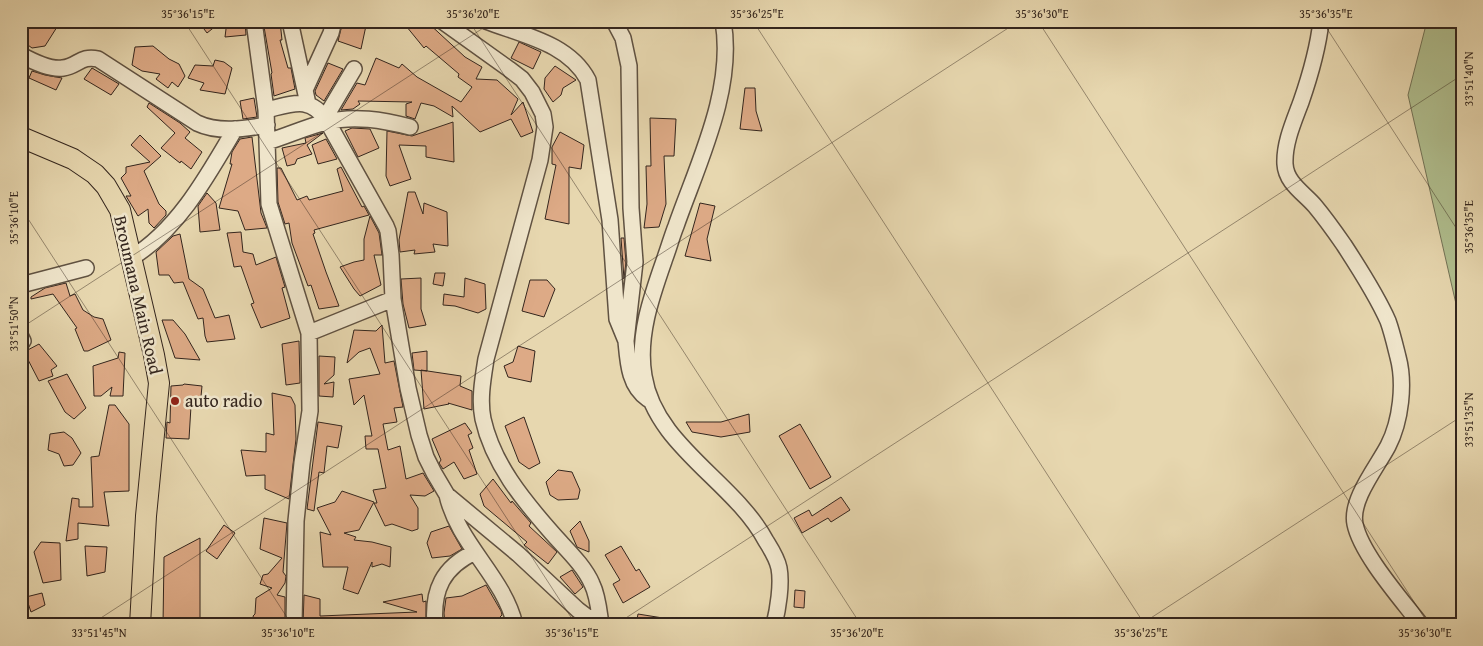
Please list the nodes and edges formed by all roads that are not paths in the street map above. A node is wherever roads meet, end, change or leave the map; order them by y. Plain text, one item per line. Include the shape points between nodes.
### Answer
1 (254, 21) edge
2 (290, 21) edge
3 (334, 21) edge
4 (442, 21) edge
5 (486, 21) edge
6 (614, 21) edge
7 (723, 21) edge
8 (1321, 21) edge
9 (21, 55) edge
10 (354, 69) dead end
11 (306, 97) junction
12 (266, 110) junction
13 (326, 120) junction
14 (266, 125) junction
15 (410, 127) dead end
16 (235, 129) junction
17 (21, 137) edge
18 (267, 142) junction
19 (131, 258) junction
20 (86, 268) dead end
21 (21, 284) edge
22 (393, 299) junction
23 (631, 304) junction
24 (649, 308) junction
25 (310, 333) junction
26 (626, 341) junction
27 (650, 400) junction
28 (447, 496) junction
29 (475, 552) junction
30 (601, 622) edge
31 (140, 625) edge
32 (294, 625) edge
33 (435, 625) edge
34 (514, 625) edge
35 (774, 625) edge
36 (1421, 625) edge

1 - 12 street
2 - 11 street
3 - 11 street
4 - 30 street via 522,79 543,114 545,127 540,160 486,358 483,418 498,460 515,488 592,582
5 - 26 street via 541,41 575,61 588,80 610,220 617,319
6 - 23 street via 623,38 629,66 631,208 636,262
7 - 24 street via 725,47 721,94
8 - 36 street via 1317,48 1287,145 1285,164 1290,180 1344,245 1388,322 1402,374 1397,421 1389,445 1357,501 1354,522 1360,539 1384,577
9 - 16 street via 57,68 68,67 85,58 98,59 203,126
10 - 13 street
11 - 12 street via 293,104
11 - 13 street
12 - 14 street
13 - 15 street via 372,119
13 - 18 street
13 - 22 street via 388,231
14 - 16 street
14 - 18 street
16 - 19 street via 183,209 160,236
17 - 19 main road, Broumana Main Road via 73,160 95,174 106,186 120,210
18 - 25 street via 269,204
19 - 31 main road, Broumana Main Road via 159,382 146,516
20 - 21 street
22 - 25 street
22 - 28 street via 419,435 426,457
23 - 24 street
23 - 26 street
24 - 27 street via 643,362
25 - 32 street via 310,411 296,521
26 - 27 street via 634,383 639,392
27 - 35 street via 678,443 731,493 759,528 779,568
28 - 29 street via 453,517
28 - 30 street via 518,554 578,610
29 - 33 street via 456,563 444,577 434,604
29 - 34 street via 509,606

